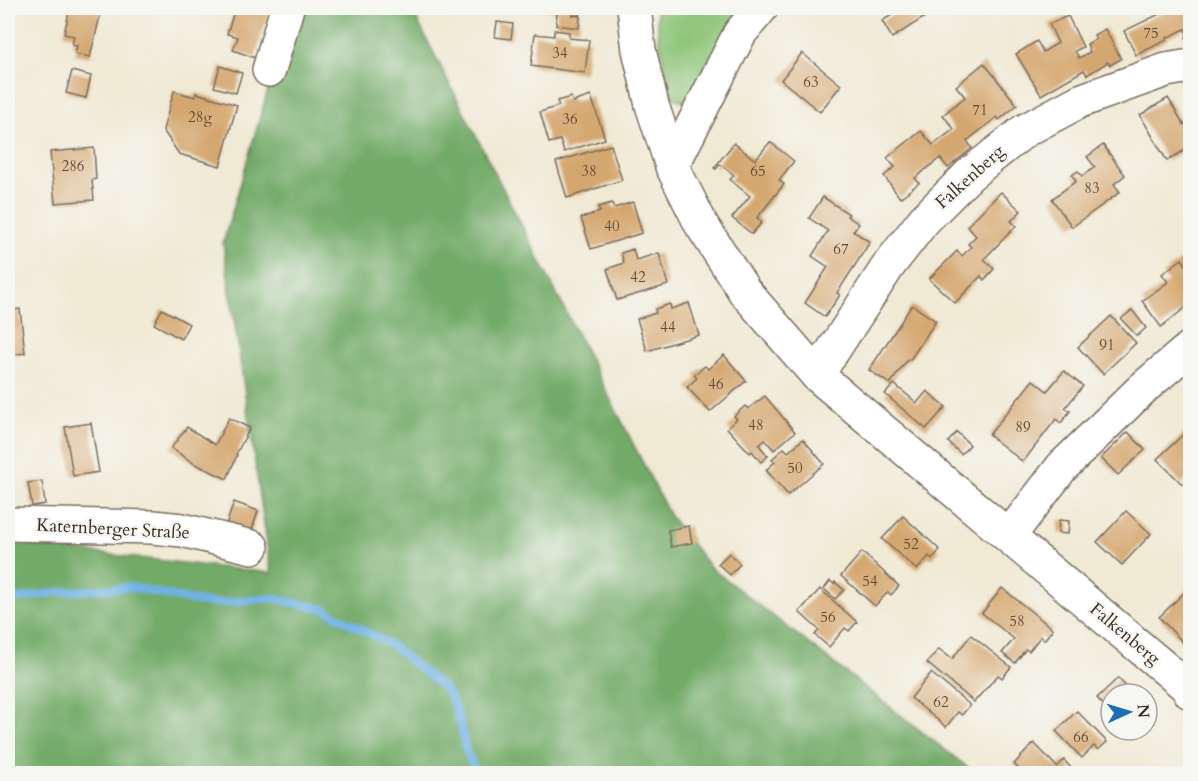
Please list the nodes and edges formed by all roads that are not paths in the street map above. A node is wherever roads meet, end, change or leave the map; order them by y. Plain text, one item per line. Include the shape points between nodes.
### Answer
1 (287, 8) edge
2 (634, 8) edge
3 (761, 8) edge
4 (1191, 66) edge
5 (269, 70) dead end
6 (672, 166) junction
7 (1191, 348) edge
8 (817, 375) junction
9 (8, 525) edge
10 (1009, 536) junction
11 (252, 547) dead end
12 (1189, 687) edge

1 - 5 street
2 - 6 street, Falkenberg via 652,105
3 - 6 street via 740,33
4 - 8 street, Falkenberg via 1166,70 1080,101 1024,131 969,175 917,229
6 - 8 street, Falkenberg via 701,224 745,292
7 - 10 street via 1142,389 1062,468
8 - 10 street, Falkenberg
9 - 11 street, Katernberger Straße via 153,527
10 - 12 street, Falkenberg

